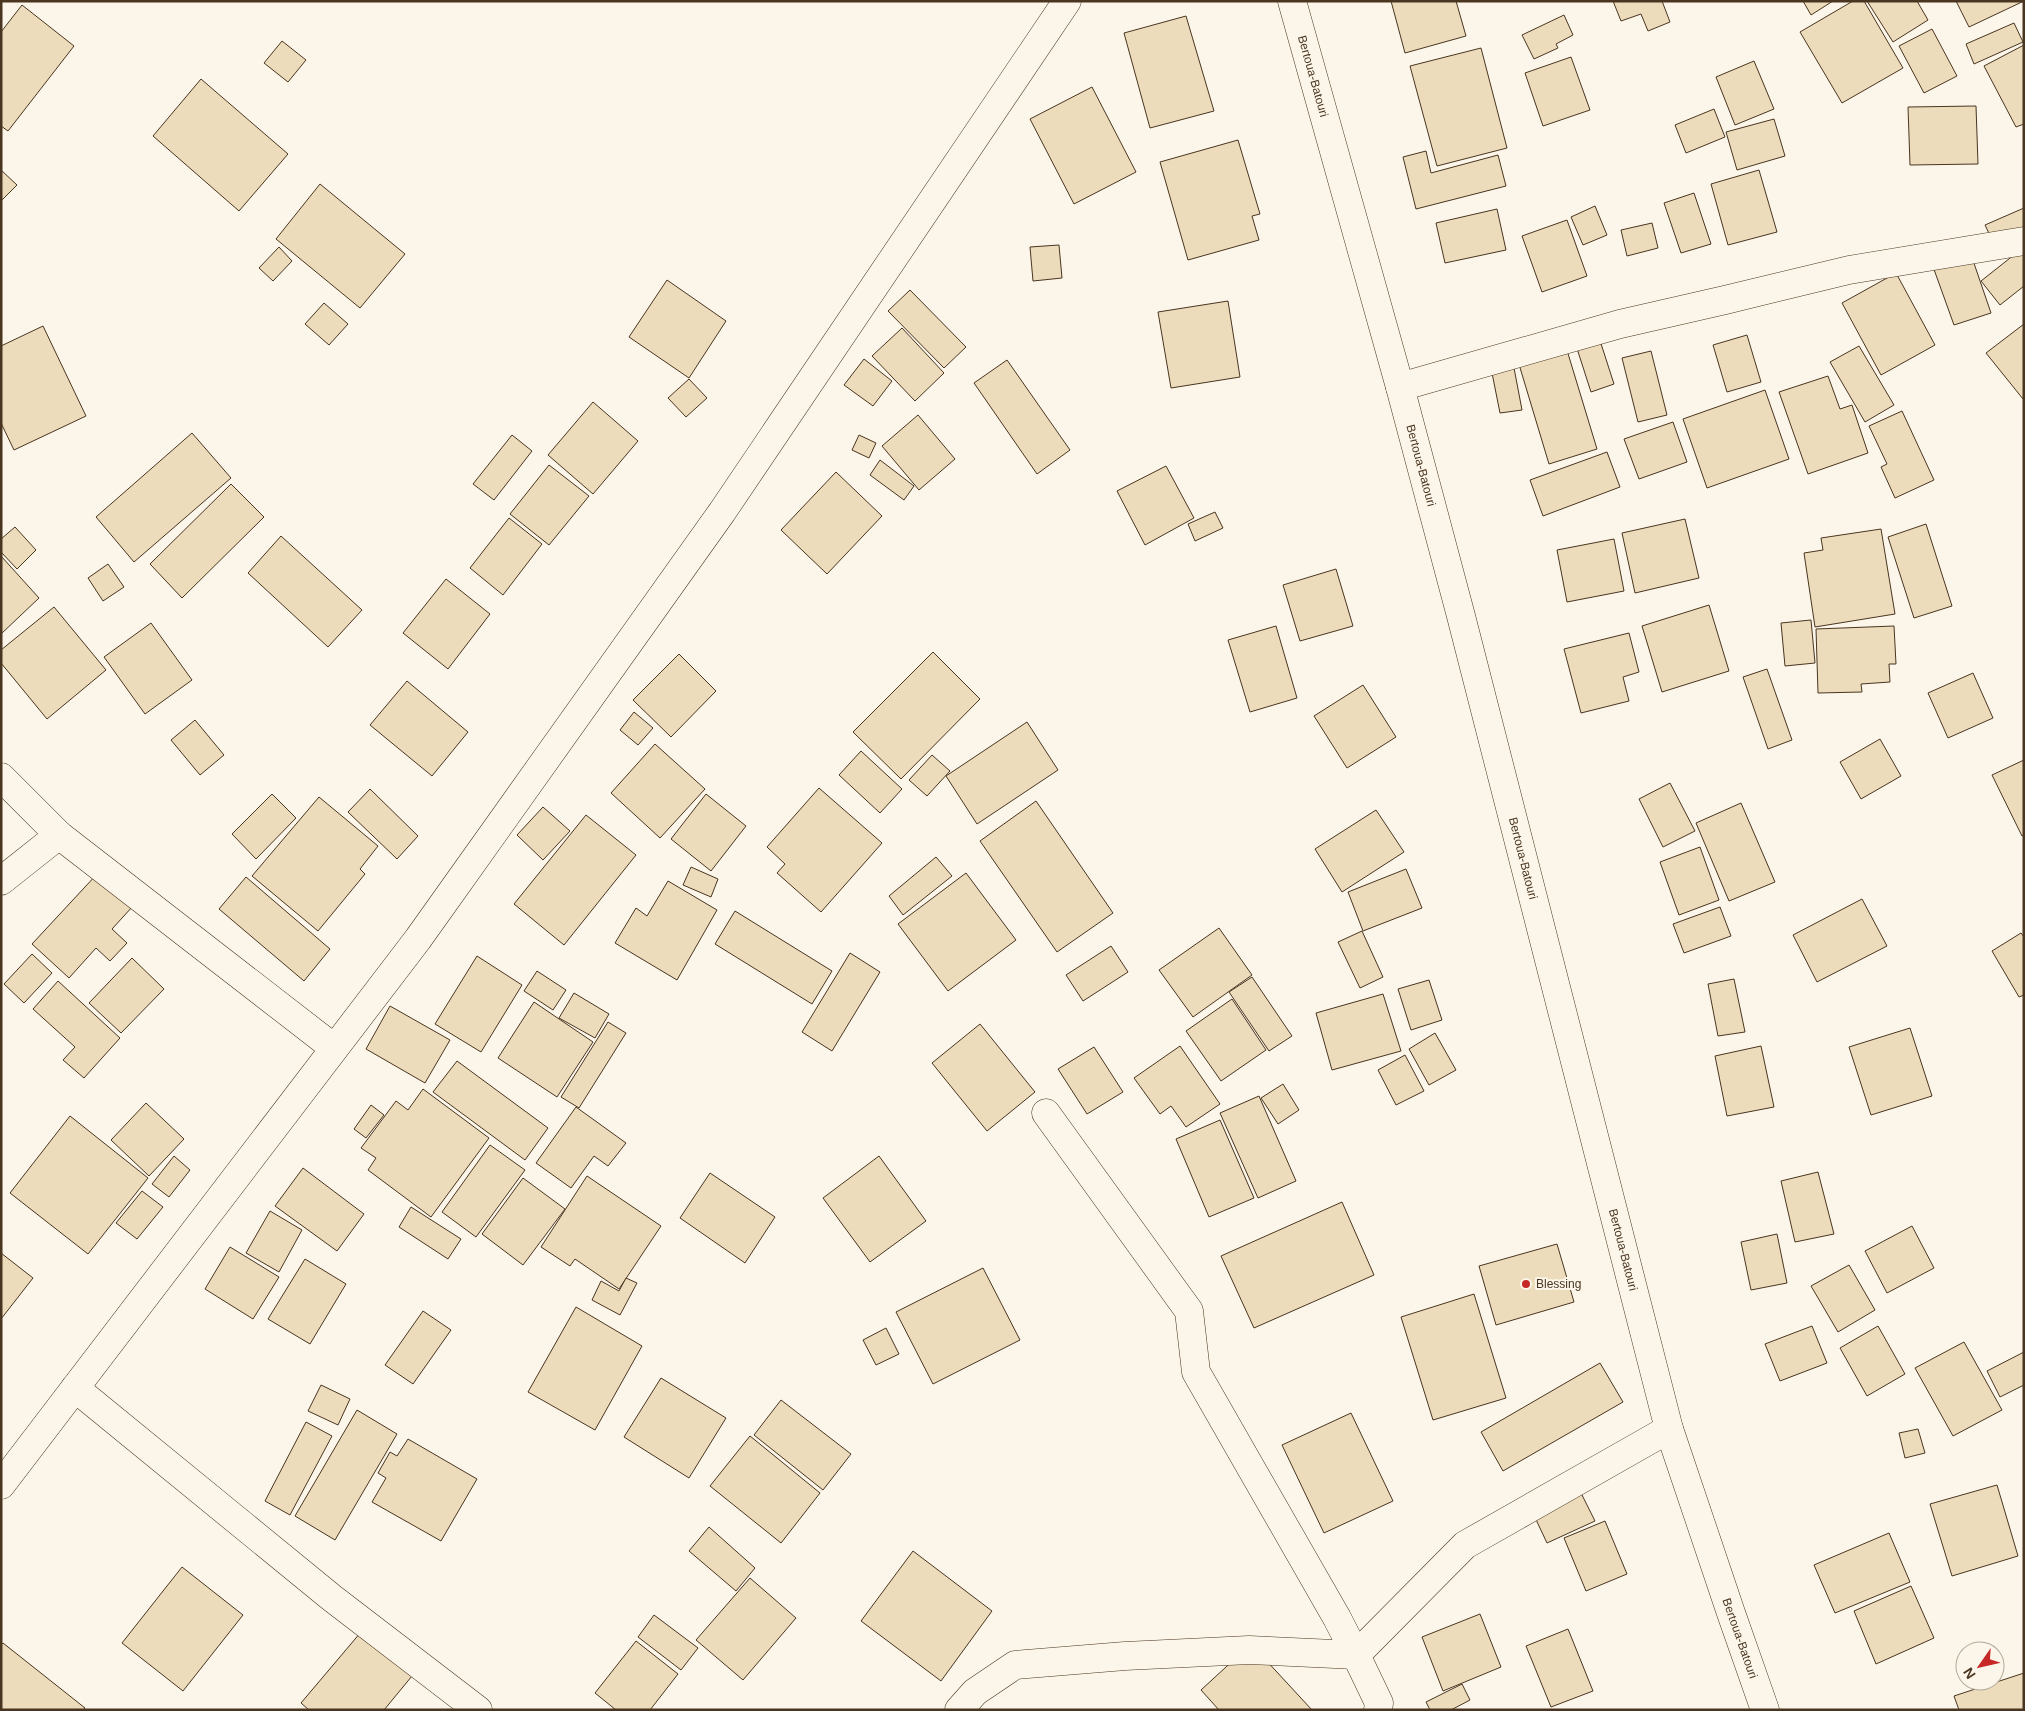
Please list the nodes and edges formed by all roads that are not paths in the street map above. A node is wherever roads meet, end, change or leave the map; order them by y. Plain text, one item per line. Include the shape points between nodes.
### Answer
1 (1067, 1) edge
2 (1292, 1) edge
3 (2024, 241) edge
4 (1400, 387) junction
5 (1, 777) edge
6 (59, 835) junction
7 (1, 881) edge
8 (334, 1048) junction
9 (1046, 1113) dead end
10 (75, 1388) junction
11 (1669, 1429) junction
12 (1, 1486) edge
13 (1356, 1655) junction
14 (478, 1710) edge
15 (959, 1710) edge
16 (1378, 1710) edge
17 (1765, 1710) edge

1 - 8 main road via 722,512 418,940
2 - 4 main road, Bertoua-Batouri
3 - 4 main road via 1849,270 1620,324
4 - 11 main road, Bertoua-Batouri
5 - 6 main road
6 - 7 main road
6 - 8 main road
8 - 10 main road
9 - 13 main road via 1189,1311 1196,1372
10 - 12 main road
10 - 14 main road via 332,1598
11 - 13 main road via 1465,1545
11 - 17 main road, Bertoua-Batouri
13 - 15 main road via 1249,1650 1015,1665 975,1692
13 - 16 main road via 1379,1703

